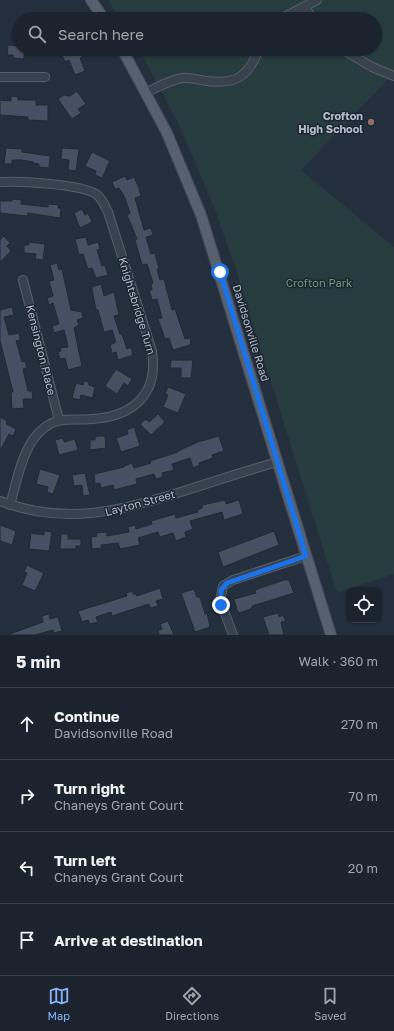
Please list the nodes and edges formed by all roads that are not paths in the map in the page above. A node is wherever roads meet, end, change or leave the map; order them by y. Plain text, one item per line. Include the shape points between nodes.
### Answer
1 (91, 0) edge
2 (316, 0) edge
3 (305, 7) junction
4 (99, 12) edge
5 (295, 12) edge
6 (308, 12) edge
7 (126, 56) edge
8 (256, 56) edge
9 (354, 56) edge
10 (394, 76) edge
11 (0, 77) edge
12 (45, 77) dead end
13 (147, 92) junction
14 (0, 182) edge
15 (23, 280) dead end
16 (59, 420) junction
17 (277, 462) junction
18 (0, 501) edge
19 (10, 505) junction
20 (306, 556) junction
21 (233, 635) edge
22 (331, 635) edge

1 - 4 main road
2 - 3 street
3 - 5 street
3 - 6 street
7 - 13 main road, Davidsonville Road
8 - 13 street via 250,68 237,78 217,82 182,78
9 - 10 street
11 - 12 street
13 - 17 main road, Davidsonville Road via 201,214
14 - 16 street, Knightsbridge Turn via 81,189 98,195 108,212 152,351 154,364 150,387 132,408 108,418
15 - 16 street, Kensington Place
16 - 19 street, Knightsbridge Turn via 44,428 32,440
17 - 19 street, Layton Street via 118,510 49,514
17 - 20 main road, Davidsonville Road
18 - 19 street, Layton Street
20 - 21 street via 233,580 223,586 220,600
20 - 22 main road, Davidsonville Road

